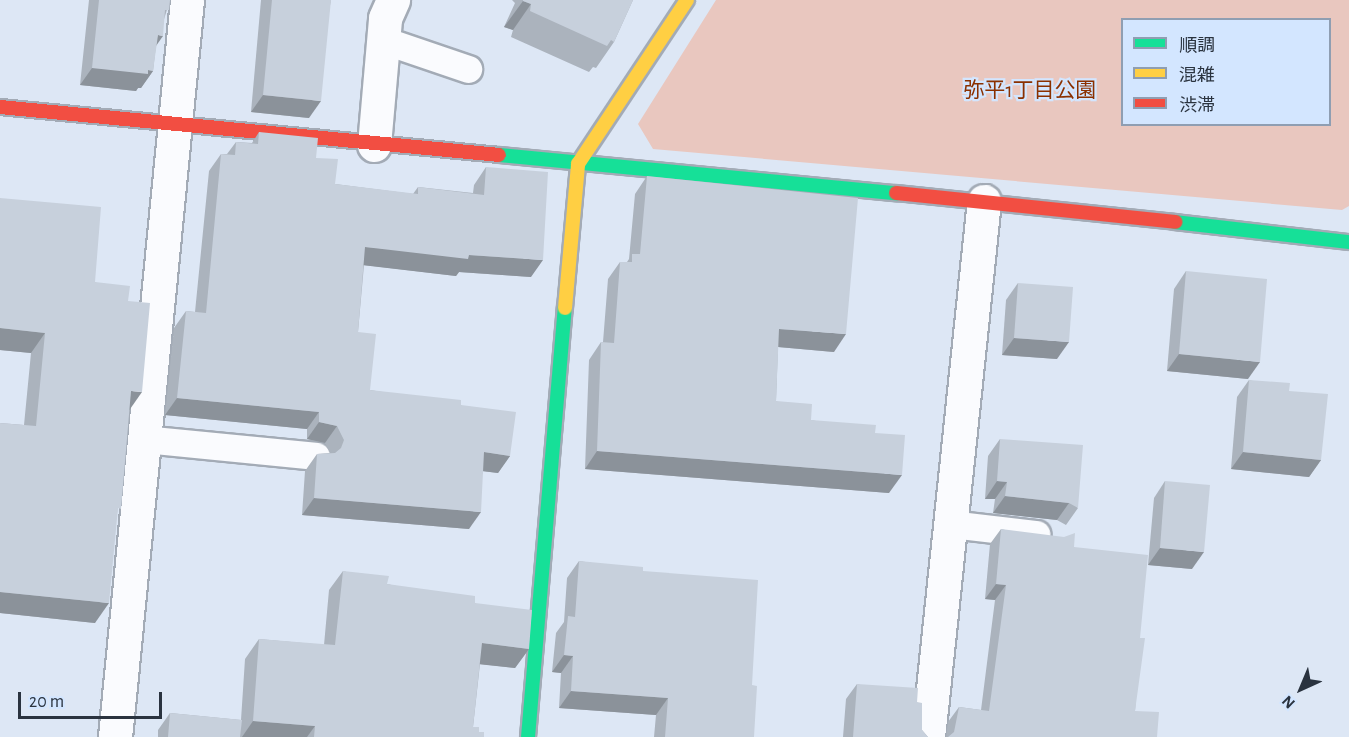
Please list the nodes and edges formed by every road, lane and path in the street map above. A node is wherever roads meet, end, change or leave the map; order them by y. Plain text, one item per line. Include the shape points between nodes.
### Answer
1 (187, 0) edge
2 (393, 0) edge
3 (687, 0) edge
4 (383, 40) junction
5 (468, 69) dead end
6 (0, 107) edge
7 (173, 125) junction
8 (374, 145) junction
9 (578, 164) junction
10 (984, 201) junction
11 (1349, 242) edge
12 (143, 439) junction
13 (316, 456) edge
14 (950, 524) junction
15 (1055, 536) edge
16 (115, 737) edge
17 (528, 737) edge
18 (928, 737) edge

1 - 7 street
2 - 4 street via 385,18
3 - 9 street
4 - 5 lane
4 - 8 street
6 - 7 street
7 - 8 street
7 - 12 street
8 - 9 street
9 - 10 street
9 - 17 street
10 - 11 street
10 - 14 street
12 - 13 lane
12 - 16 street
14 - 15 lane
14 - 18 street

